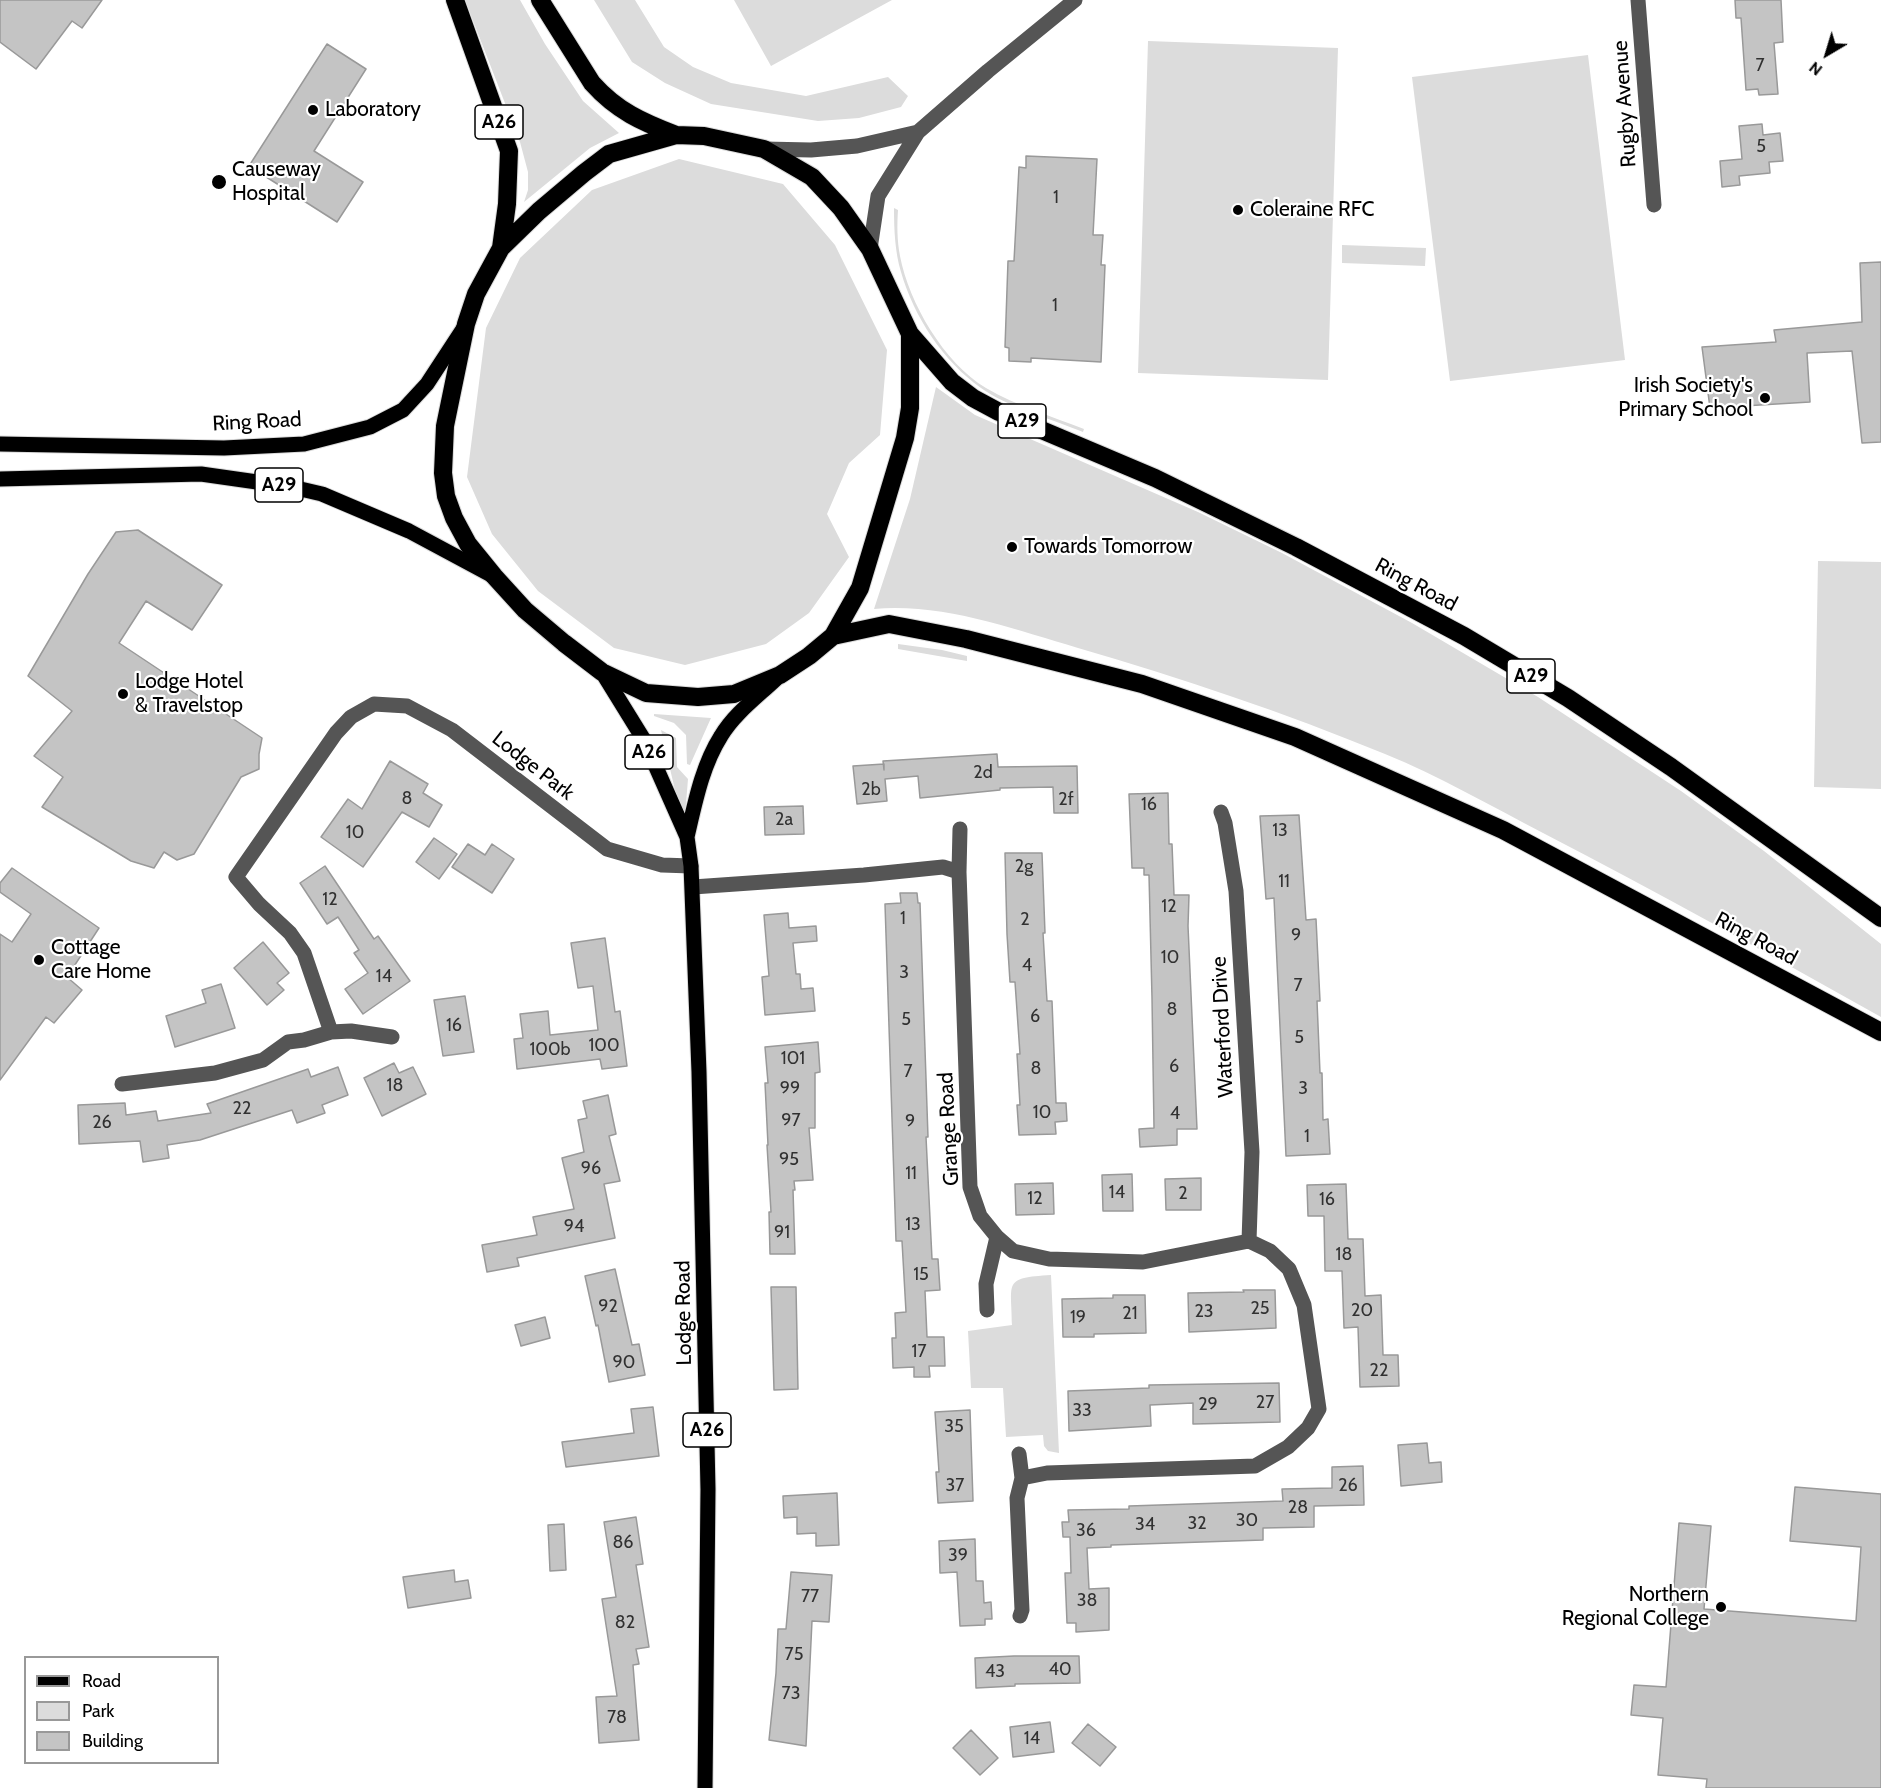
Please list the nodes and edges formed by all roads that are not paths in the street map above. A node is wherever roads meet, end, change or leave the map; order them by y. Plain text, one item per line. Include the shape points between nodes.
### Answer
1 (455, 0) edge
2 (540, 0) edge
3 (1075, 0) edge
4 (1638, 0) edge
5 (918, 132) junction
6 (676, 135) junction
7 (764, 148) junction
8 (1653, 205) dead end
9 (501, 248) junction
10 (870, 249) junction
11 (466, 324) junction
12 (910, 334) junction
13 (0, 444) edge
14 (0, 479) edge
15 (494, 576) junction
16 (833, 636) junction
17 (602, 672) junction
18 (780, 675) junction
19 (1221, 812) dead end
20 (960, 829) dead end
21 (687, 837) junction
22 (691, 866) junction
23 (959, 872) junction
24 (693, 886) junction
25 (1881, 918) edge
26 (331, 1032) junction
27 (1881, 1032) edge
28 (392, 1037) dead end
29 (122, 1084) dead end
30 (997, 1238) junction
31 (1249, 1241) junction
32 (987, 1310) dead end
33 (1019, 1454) dead end
34 (1022, 1478) junction
35 (1020, 1616) dead end
36 (705, 1788) edge

1 - 9 highway, A26 via 509,151
2 - 6 highway via 600,92 621,111
3 - 5 street
4 - 8 street, Rugby Avenue
5 - 7 street via 857,146 811,150
5 - 10 street via 878,196
6 - 7 highway, A29 via 704,136
6 - 9 highway, A29 via 609,154
7 - 10 highway, A29 via 812,177 841,208
9 - 11 highway, A29 via 476,294
10 - 12 highway, A29
11 - 13 main road, Ring Road / A29 via 427,384 403,410 369,427 304,444 224,448
11 - 15 highway, A29 via 445,426 443,472 454,518 468,544
12 - 16 highway, A29 via 910,408 905,438 860,588
12 - 25 highway, Ring Road / A29 via 952,382 973,398 1145,473 1464,636 1671,767
14 - 15 main road, A29 via 201,474 292,487 322,494 409,531
15 - 17 highway, A29 via 525,610
16 - 18 highway, A29
16 - 27 highway, Ring Road / A29 via 889,624 966,639 1142,684 1295,737 1503,830
17 - 18 highway, A29 via 646,693 698,697 734,694
17 - 21 main road, Lodge Road / A26 via 641,733
18 - 21 main road, Lodge Road / A26 via 721,735 703,775
19 - 31 street, Waterford Drive via 1236,891 1252,1152
20 - 23 street, Grange Road
21 - 22 main road, Lodge Road / A26
22 - 24 main road, Lodge Road / A26
22 - 26 street, Lodge Park via 662,865 607,849 452,730 407,706 374,704 351,717 321,753 236,878 286,928 304,953
23 - 24 street via 943,867
23 - 30 street, Grange Road via 970,1187 980,1216
24 - 36 main road, Lodge Road / A26 via 708,1489
26 - 28 street
26 - 29 street via 288,1042 263,1060 215,1073
30 - 31 street, Grange Road via 1013,1251 1048,1259 1143,1262
30 - 32 street via 986,1284
31 - 34 street via 1270,1251 1289,1269 1304,1305 1319,1409 1308,1428 1288,1447 1254,1466 1047,1473
33 - 34 street
34 - 35 street via 1017,1498

